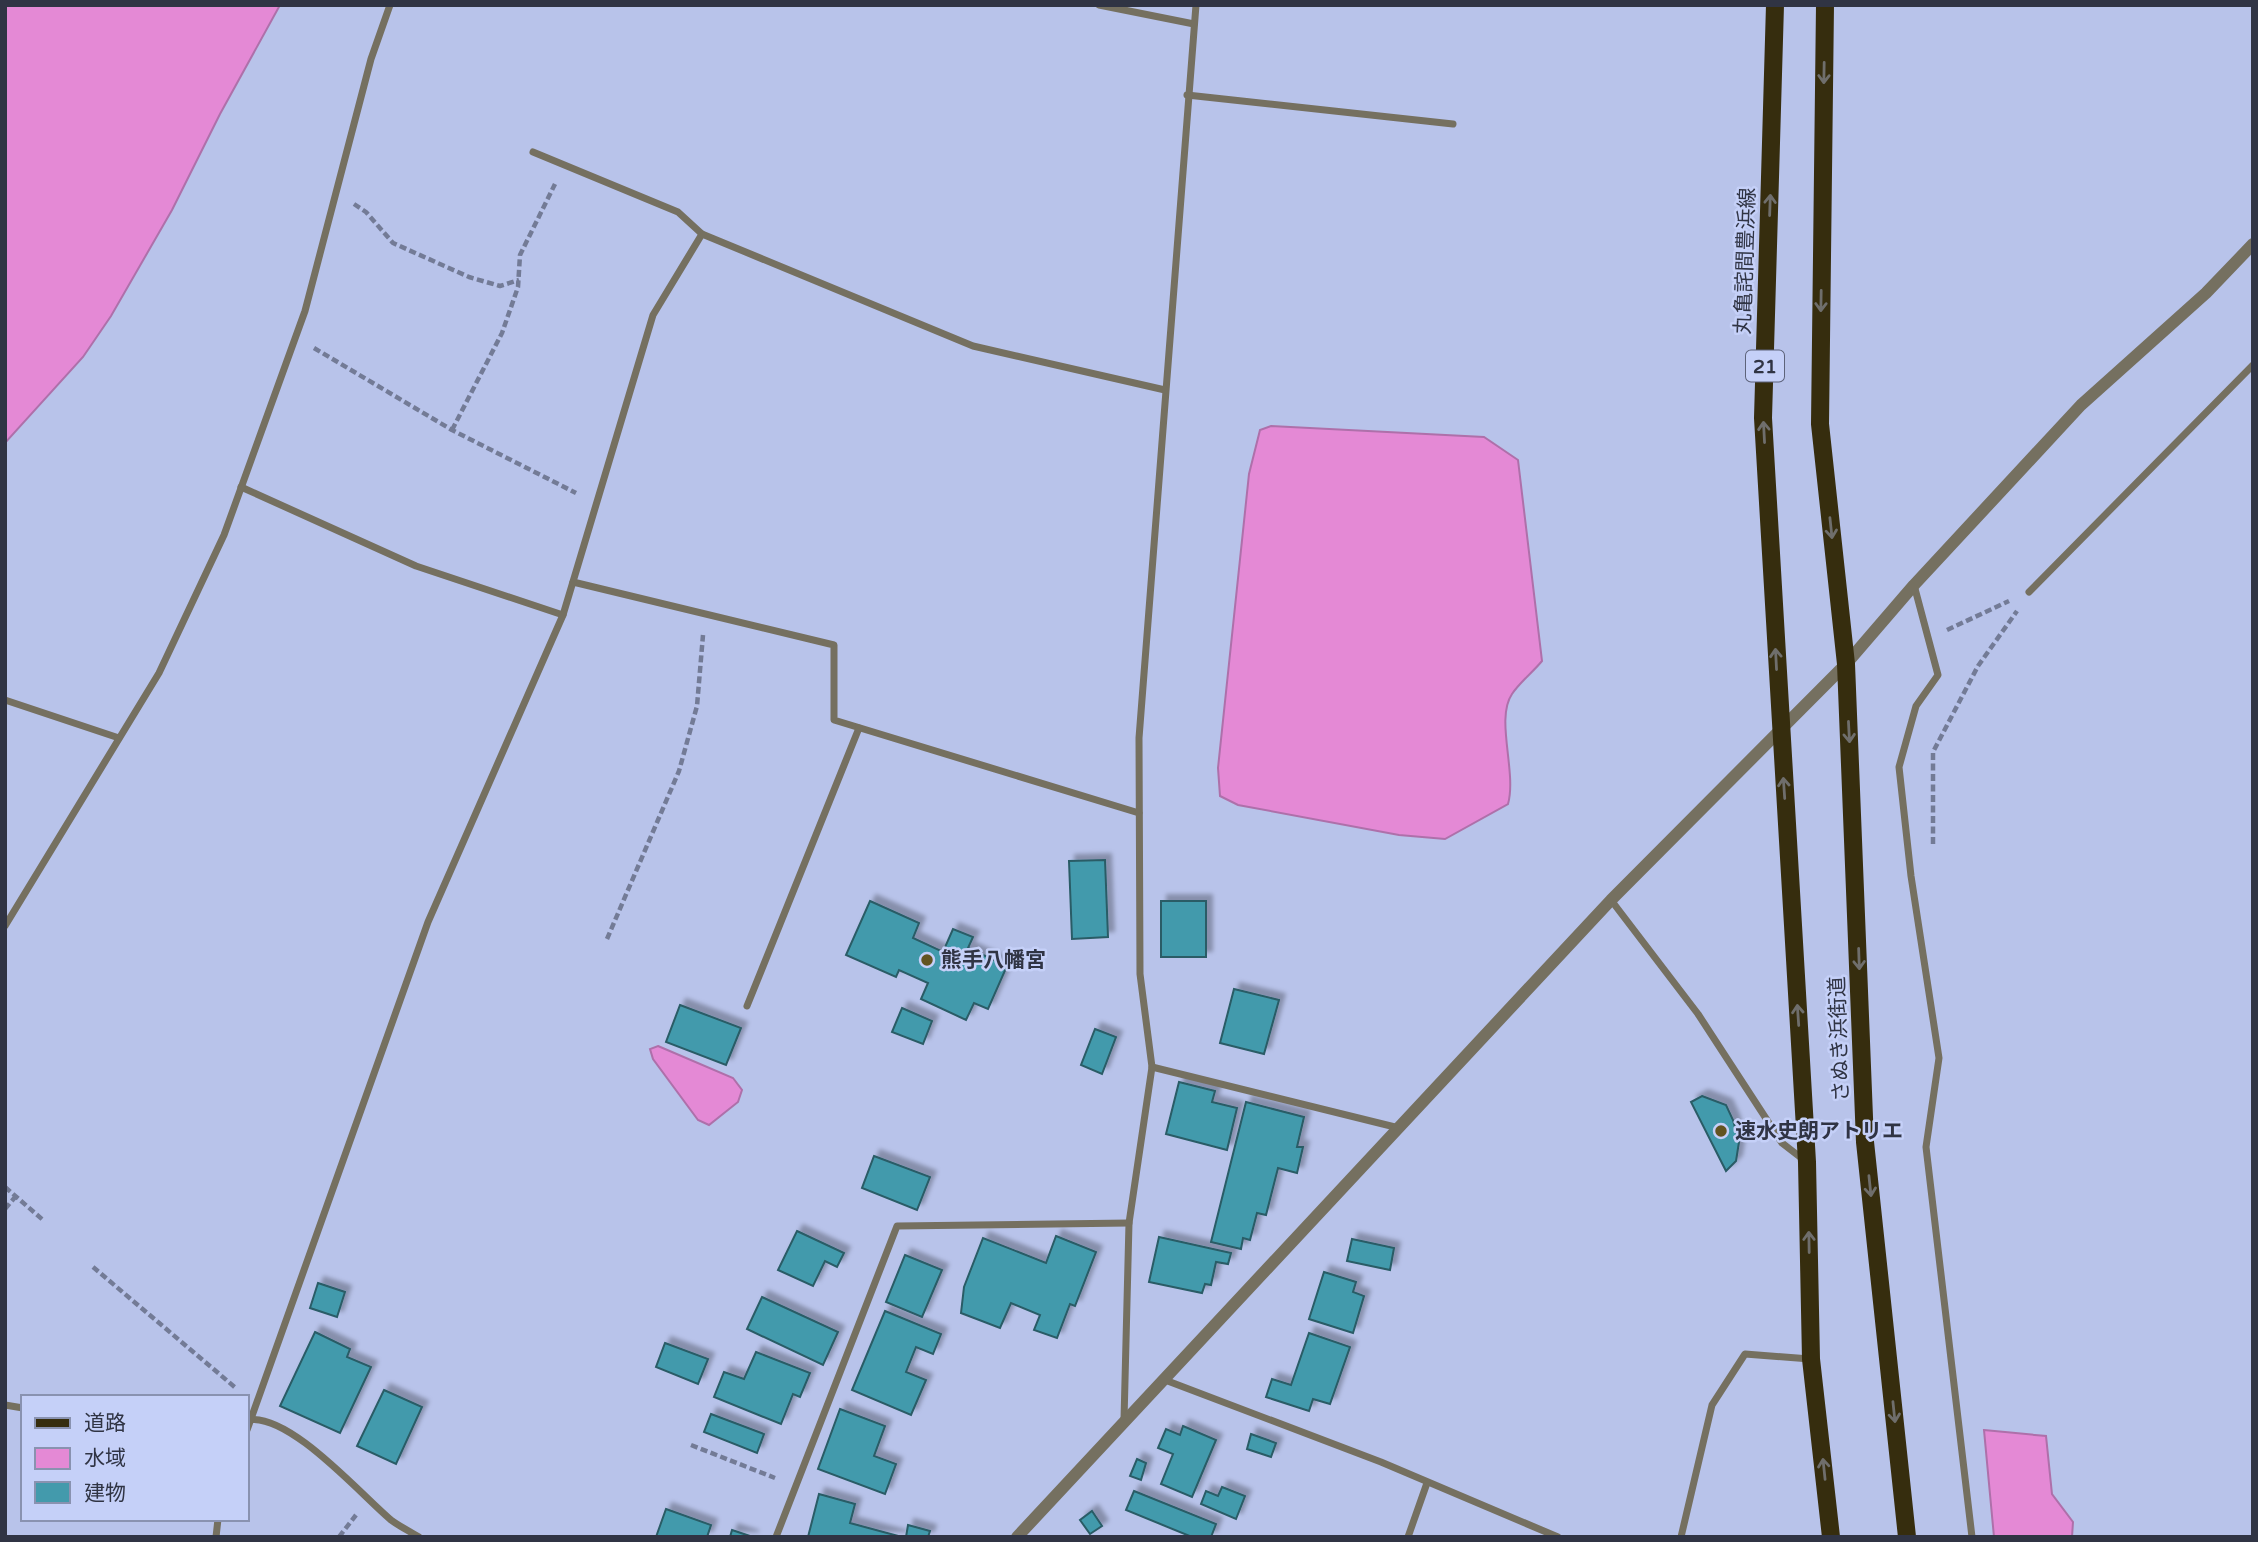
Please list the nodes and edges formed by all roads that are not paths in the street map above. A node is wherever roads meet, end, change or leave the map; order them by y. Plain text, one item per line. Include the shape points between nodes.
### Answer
1 (390, 5) edge
2 (1099, 5) edge
3 (1196, 5) edge
4 (1775, 5) edge
5 (1825, 5) edge
6 (1194, 23) junction
7 (1187, 95) junction
8 (1453, 124) dead end
9 (533, 152) dead end
10 (702, 234) junction
11 (2253, 244) edge
12 (2253, 365) edge
13 (1165, 390) junction
14 (241, 487) junction
15 (573, 582) junction
16 (1914, 585) junction
17 (2029, 592) road end
18 (564, 615) junction
19 (1846, 664) junction
20 (5, 701) edge
21 (1780, 727) junction
22 (859, 728) junction
23 (118, 738) junction
24 (1139, 814) junction
25 (1611, 900) junction
26 (5, 926) edge
27 (747, 1006) dead end
28 (1152, 1067) junction
29 (1399, 1128) junction
30 (1807, 1162) junction
31 (1129, 1223) junction
32 (1811, 1359) junction
33 (1165, 1380) junction
34 (250, 1419) edge
35 (1124, 1424) junction
36 (1427, 1483) junction
37 (419, 1537) edge
38 (776, 1537) edge
39 (1017, 1537) edge
40 (1408, 1537) edge
41 (1558, 1537) edge
42 (1681, 1537) edge
43 (1831, 1537) edge
44 (1907, 1537) edge
45 (1972, 1537) edge

1 - 14 street via 371,59 296,336
2 - 6 street
3 - 6 street
21 -> 4 main road, 丸亀詫間豊浜線 / 21 via 1763,418
5 -> 19 main road via 1820,424
6 - 7 street
7 - 8 street
7 - 13 street
9 - 10 street via 678,212
10 - 13 street via 974,345
10 - 15 street via 653,315
11 - 16 street via 2206,293 2081,405
12 - 17 street
13 - 24 street via 1139,738
14 - 18 street via 416,566
14 - 23 street via 224,535 159,673
15 - 18 street
15 - 22 street via 834,645 834,720
16 - 19 street
16 - 45 street via 1938,675 1916,706 1899,767 1939,1058 1926,1147
18 - 34 street via 428,922
19 - 21 street
19 -> 44 main road, さぬき浜街道 via 1865,1142
20 - 23 street
21 - 25 street
30 -> 21 main road, さぬき浜街道 / 21
22 - 24 street
22 - 27 street
23 - 26 street
24 - 28 street via 1140,974
25 - 29 street
25 - 30 street via 1698,1014 1782,1143
28 - 29 street
28 - 31 street
29 - 33 street
32 -> 30 main road, さぬき浜街道 / 21
31 - 35 street
31 - 38 street via 897,1226
32 - 42 street via 1745,1354 1712,1405
43 -> 32 main road, さぬき浜街道 / 21
33 - 35 street
33 - 36 street
34 - 37 street via 269,1423 318,1452 392,1521
35 - 39 street
36 - 40 street
36 - 41 street

